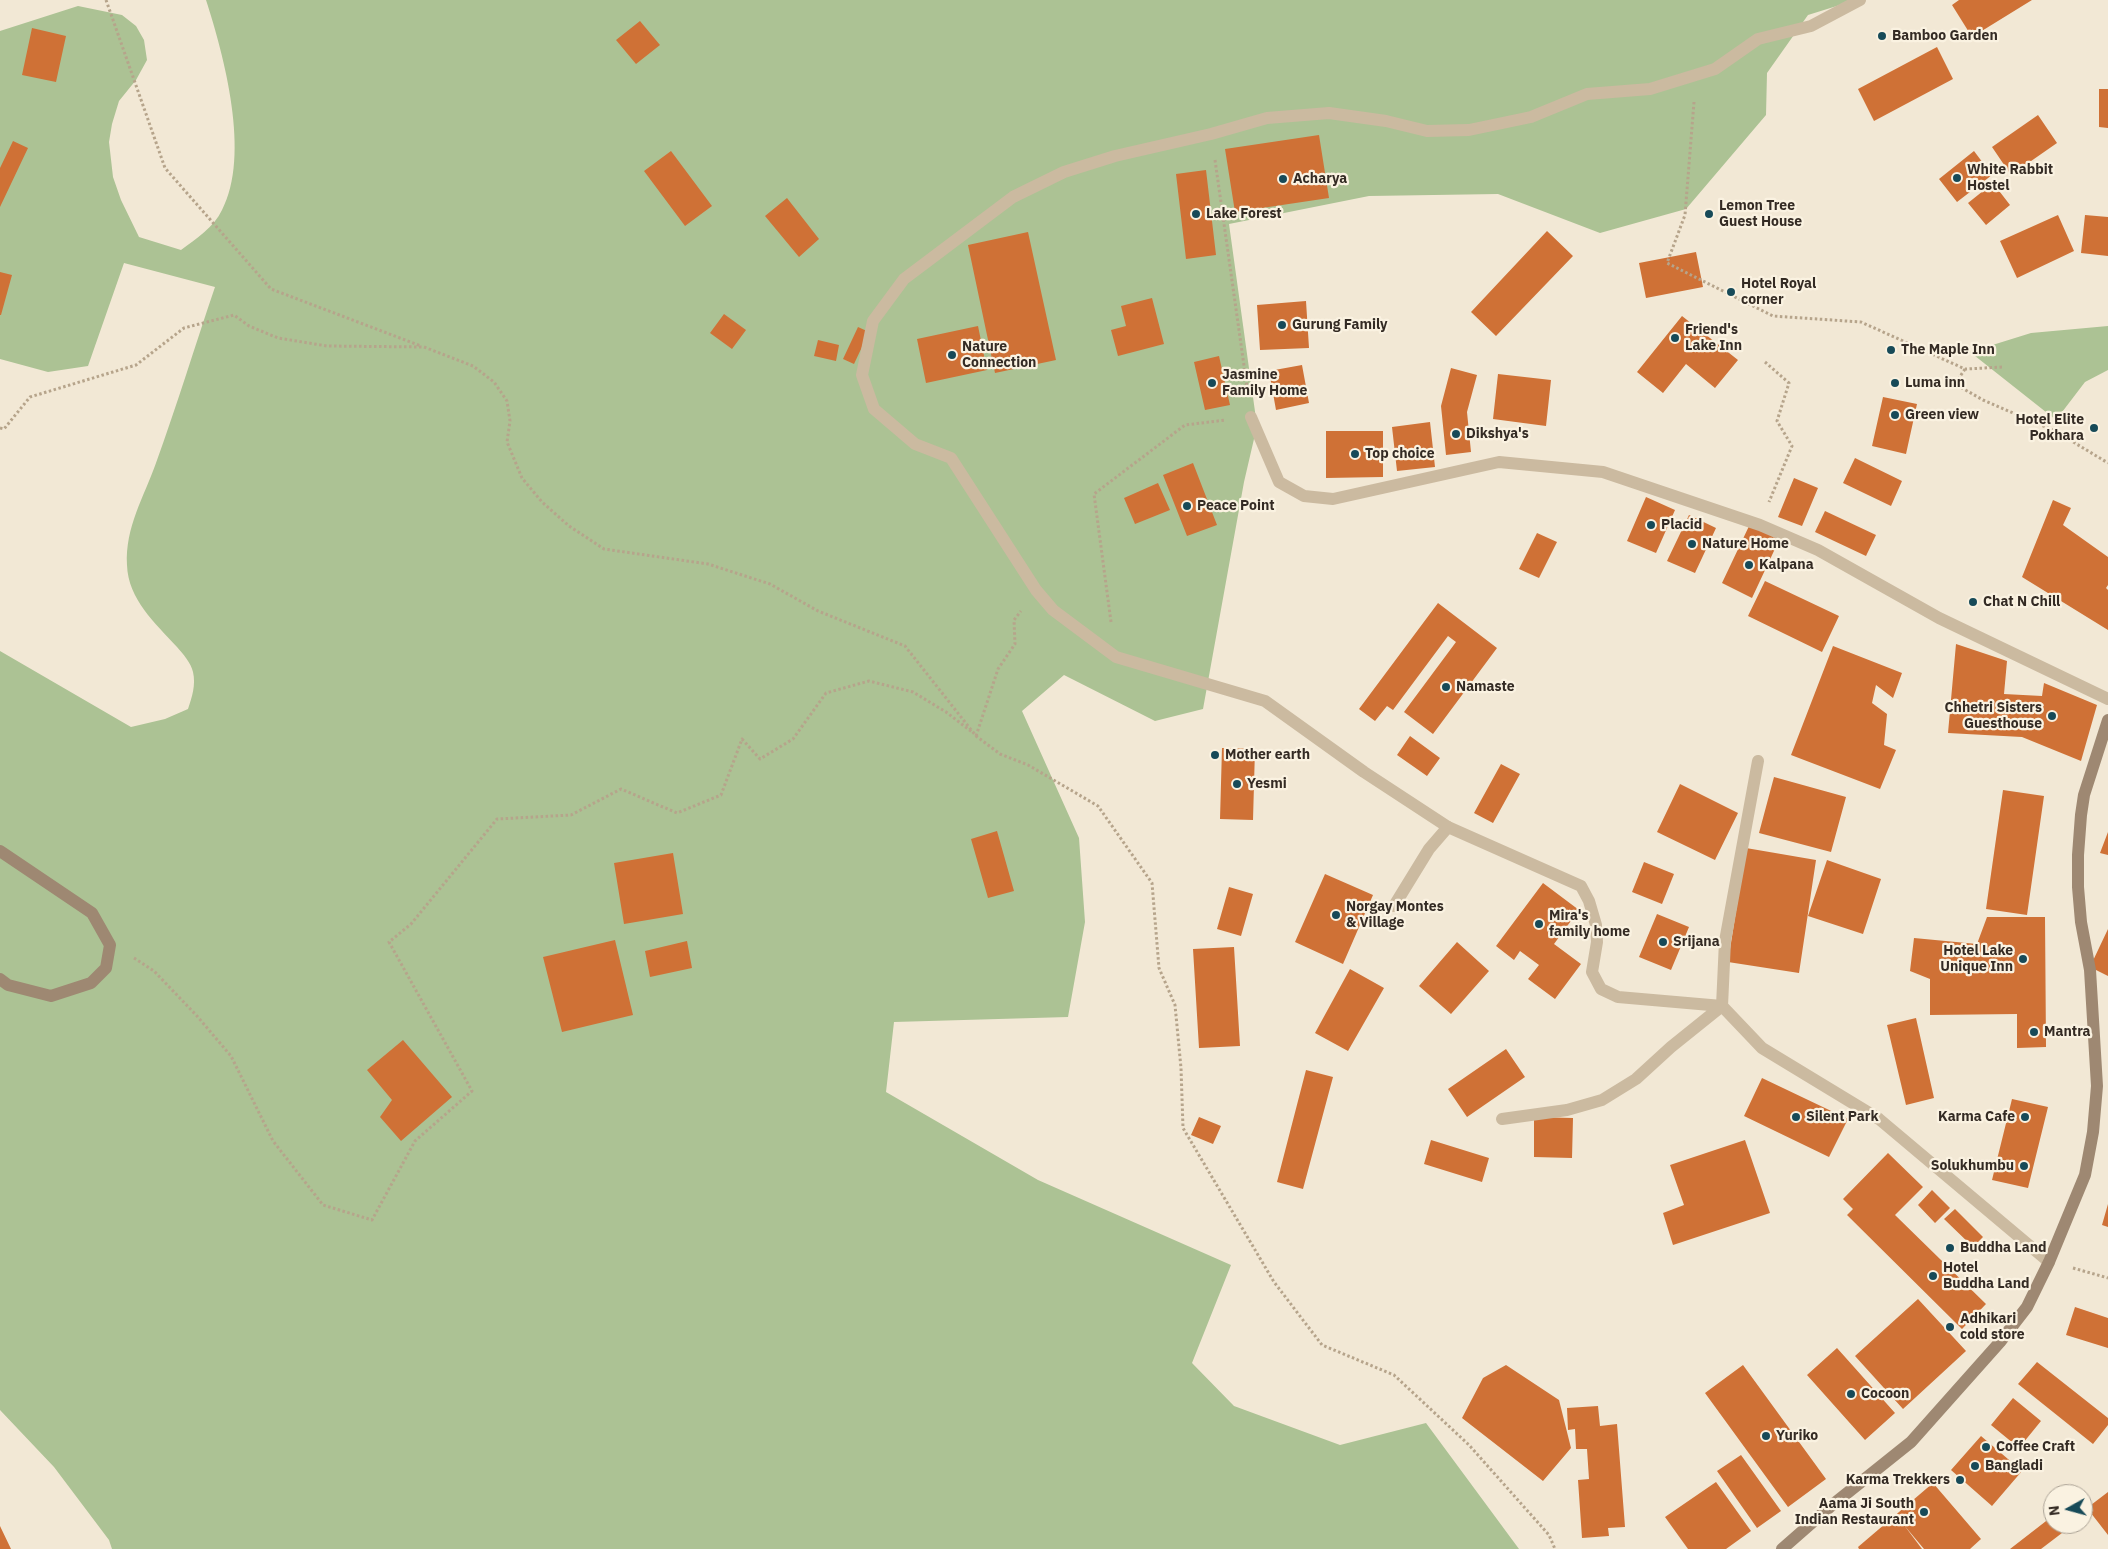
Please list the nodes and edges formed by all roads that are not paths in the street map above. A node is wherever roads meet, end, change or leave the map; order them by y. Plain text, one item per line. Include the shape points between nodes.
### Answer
1 (1860, 0) edge
2 (1251, 417) road end
3 (2108, 699) edge
4 (2108, 720) edge
5 (1758, 761) dead end
6 (1448, 827) junction
7 (0, 852) edge
8 (1394, 906) dead end
9 (0, 979) edge
10 (1722, 1006) junction
11 (1502, 1119) dead end
12 (2049, 1262) junction
13 (1782, 1549) edge

1 - 6 street via 1811,26 1758,39 1715,69 1650,89 1586,94 1531,117 1469,130 1427,131 1329,113 1266,118 1064,172 1013,197 904,279 872,320 862,375 874,409 915,444 951,458 1036,590 1053,610 1116,657 1265,701
2 - 3 street via 1279,482 1304,496 1333,500 1499,462 1603,472 1760,525 1818,550 1939,618
4 - 12 main road via 2084,795 2078,855 2078,887 2095,1031 2095,1109 2085,1176
5 - 10 street via 1724,941
6 - 8 street via 1428,849
6 - 10 street via 1581,886 1596,925 1592,972 1600,989 1618,997
7 - 9 main road via 92,913 110,945 106,968 91,983 51,996 8,985
10 - 11 street via 1636,1080 1602,1100 1567,1110
10 - 12 street via 1762,1048 1879,1119
12 - 13 main road via 2027,1307 1911,1442

